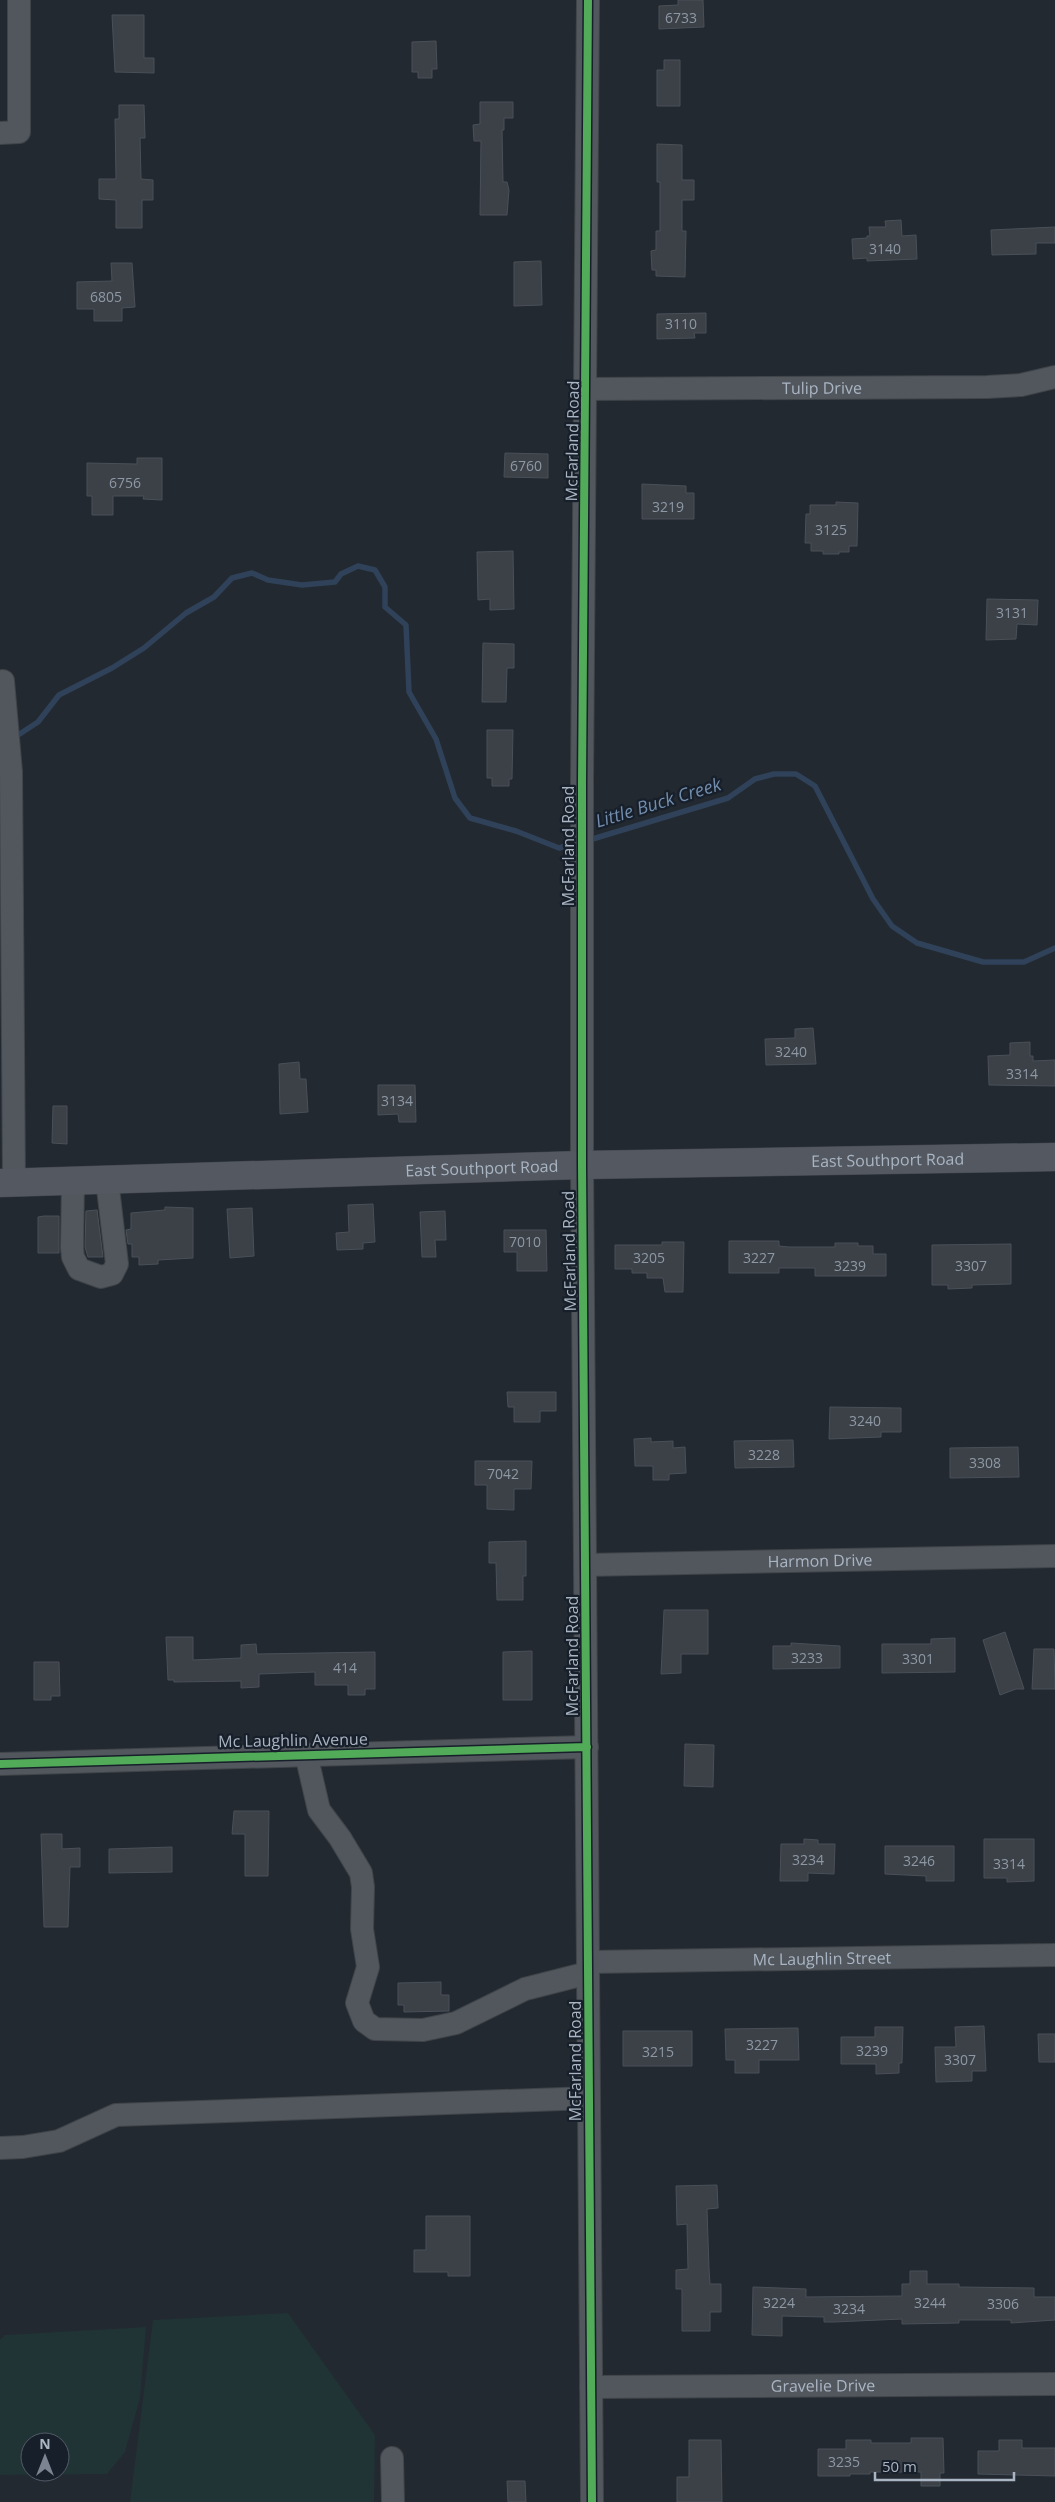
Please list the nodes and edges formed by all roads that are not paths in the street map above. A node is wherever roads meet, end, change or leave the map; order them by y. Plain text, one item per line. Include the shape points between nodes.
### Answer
1 (18, 0) edge
2 (588, 0) edge
3 (10, 132) edge
4 (1055, 377) edge
5 (587, 389) junction
6 (3, 681) dead end
7 (1055, 1157) edge
8 (582, 1165) junction
9 (107, 1180) junction
10 (73, 1181) junction
11 (7, 1183) edge
12 (1055, 1556) edge
13 (585, 1565) junction
14 (587, 1747) junction
15 (306, 1754) junction
16 (0, 1764) edge
17 (1055, 1954) edge
18 (588, 1967) junction
19 (589, 2098) junction
20 (0, 2148) edge
21 (1055, 2384) edge
22 (592, 2387) junction
23 (392, 2458) dead end
24 (393, 2502) edge
25 (592, 2502) edge

1 - 3 street
2 - 5 street, McFarland Road
4 - 5 street, Tulip Drive via 1021,385 987,387
5 - 8 street, McFarland Road
6 - 11 street via 11,772
7 - 8 main road, East Southport Road
8 - 9 main road, East Southport Road
8 - 13 street, McFarland Road
9 - 10 main road, East Southport Road
9 - 10 street via 117,1264 112,1274 100,1277 79,1268 73,1257
10 - 11 main road, East Southport Road
12 - 13 street, Harmon Drive
13 - 14 street, McFarland Road
14 - 15 street, Mc Laughlin Avenue
14 - 18 street, McFarland Road
15 - 16 street, Mc Laughlin Avenue
15 - 18 street, Mc Laughlin Street via 319,1810 361,1873 362,1929 368,1967 357,2004 364,2021 375,2029 423,2030 456,2023 525,1989
17 - 18 street, Mc Laughlin Street
18 - 19 street, McFarland Road
19 - 20 street via 116,2115 59,2141
19 - 22 street, McFarland Road
21 - 22 street, Gravelie Drive
22 - 25 street, McFarland Road
23 - 24 street

